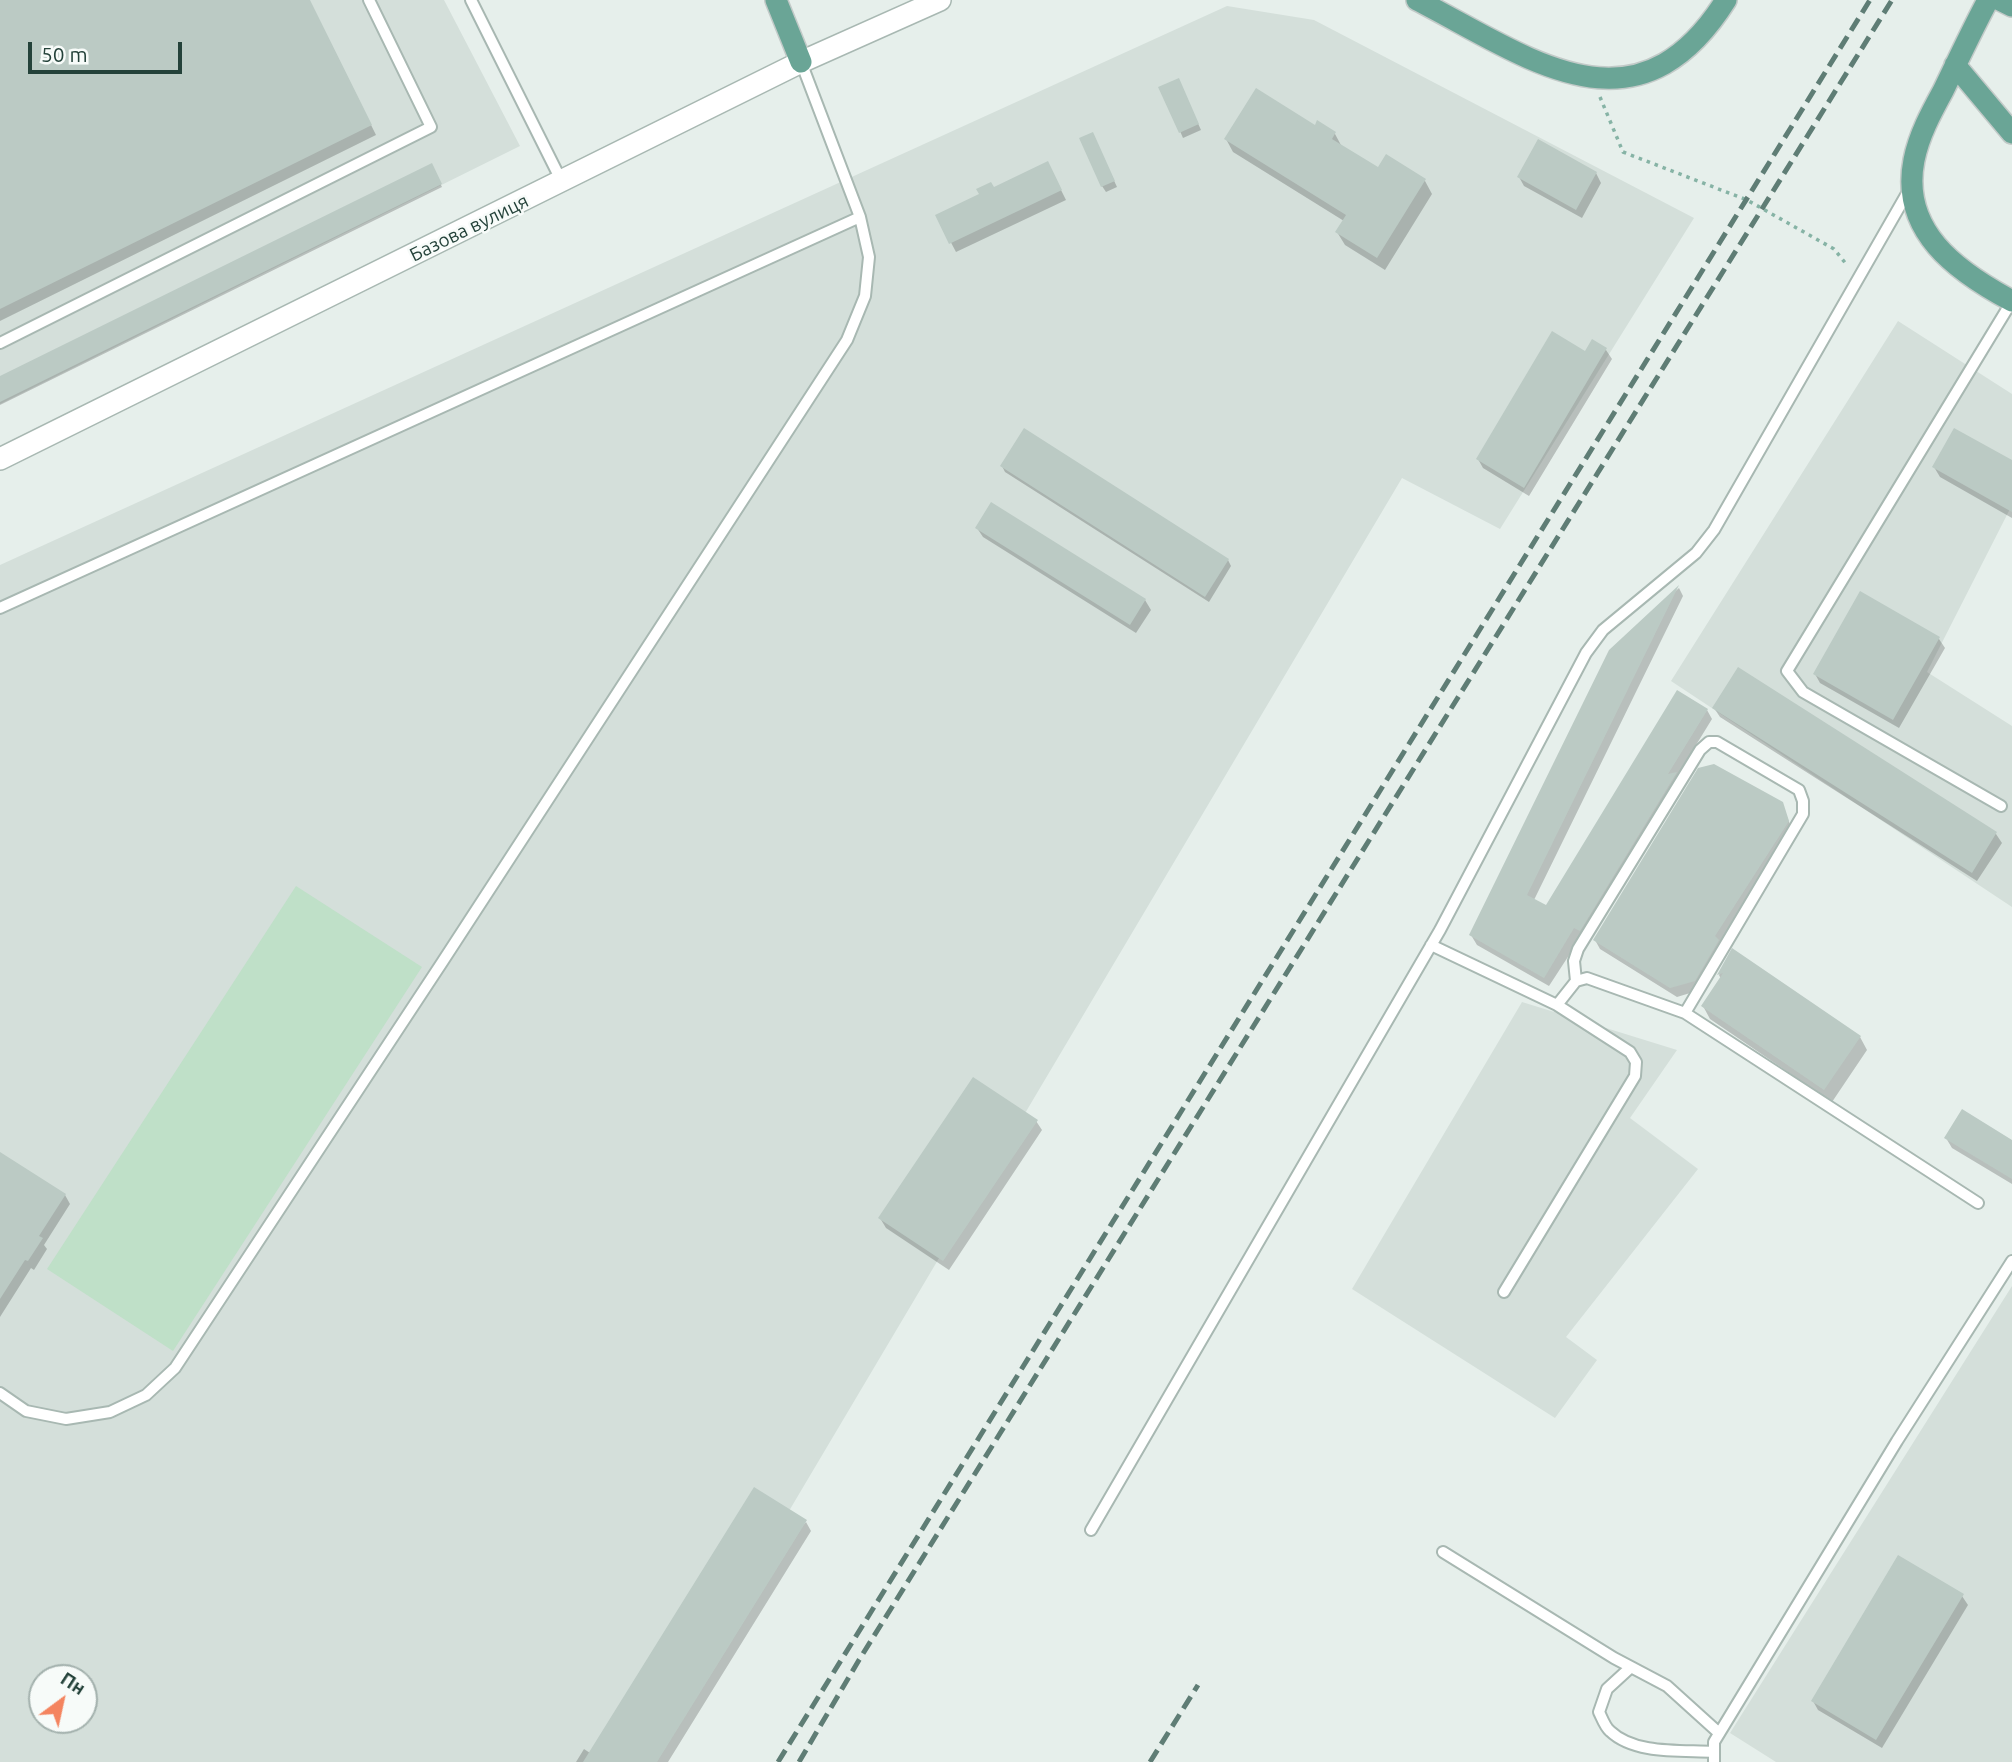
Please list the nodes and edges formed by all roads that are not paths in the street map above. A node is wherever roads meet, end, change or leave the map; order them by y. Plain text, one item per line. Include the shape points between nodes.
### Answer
1 (369, 0) edge
2 (471, 0) edge
3 (776, 0) edge
4 (940, 0) edge
5 (1417, 0) edge
6 (1726, 0) edge
7 (1988, 0) edge
8 (2000, 0) edge
9 (2012, 6) edge
10 (802, 62) junction
11 (1955, 65) junction
12 (2012, 133) edge
13 (562, 182) junction
14 (1911, 187) junction
15 (860, 217) junction
16 (2012, 301) edge
17 (0, 343) edge
18 (0, 459) edge
19 (0, 608) edge
20 (2001, 806) dead end
21 (1431, 945) junction
22 (1576, 981) junction
23 (1557, 1004) junction
24 (1685, 1013) junction
25 (1978, 1203) dead end
26 (2012, 1261) edge
27 (1504, 1292) dead end
28 (0, 1393) edge
29 (1091, 1530) dead end
30 (1443, 1552) dead end
31 (1631, 1667) junction
32 (1719, 1733) junction
33 (1714, 1757) edge

1 - 17 lane via 431,127
2 - 13 lane
3 - 10 main road
4 - 10 street, Базова вулиця
5 - 6 main road via 1550,68 1592,79 1631,78 1666,64 1693,44
7 - 11 main road
8 - 9 main road
10 - 13 street, Базова вулиця
10 - 15 lane
11 - 12 main road
11 - 14 main road via 1923,129
13 - 18 street, Базова вулиця
14 - 16 main road via 1916,213 1933,245
14 - 21 lane via 1714,530 1696,553 1603,630 1586,653
15 - 19 lane
15 - 28 lane via 869,257 865,296 847,340 175,1368 134,1401 110,1412 66,1419 26,1411
16 - 20 lane via 1787,671 1802,692
21 - 23 lane
21 - 29 lane
22 - 23 lane
22 - 24 lane via 1587,978
22 - 24 lane via 1578,949 1700,750 1717,741 1798,790 1803,814
23 - 27 lane via 1630,1052 1636,1062 1635,1076
24 - 25 lane
26 - 32 lane
30 - 31 lane
31 - 32 lane via 1667,1686
31 - 33 lane via 1607,1689 1599,1712 1608,1730 1630,1744
32 - 33 lane

